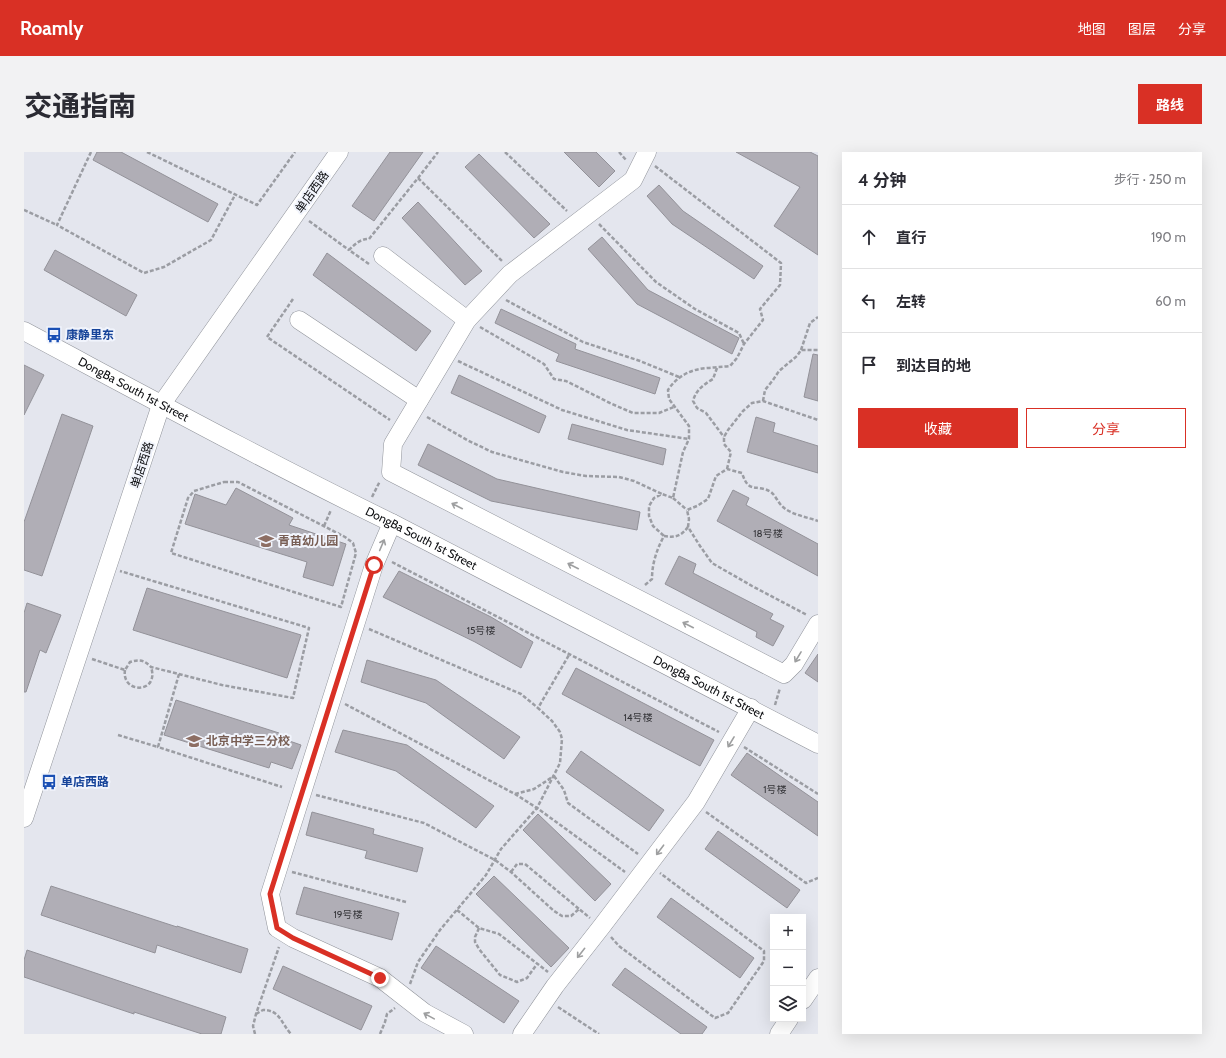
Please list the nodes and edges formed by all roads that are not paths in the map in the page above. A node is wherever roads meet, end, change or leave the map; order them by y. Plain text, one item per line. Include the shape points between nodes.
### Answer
1 (339, 152) edge
2 (646, 155) edge
3 (383, 256) dead end
4 (299, 320) dead end
5 (467, 320) junction
6 (24, 331) edge
7 (162, 405) junction
8 (416, 405) junction
9 (392, 523) junction
10 (815, 621) edge
11 (751, 708) junction
12 (818, 744) edge
13 (25, 810) edge
14 (818, 978) edge
15 (806, 996) edge
16 (787, 1022) edge
17 (464, 1034) edge
18 (522, 1034) edge
19 (779, 1034) edge

1 - 7 street, 单店西路
2 - 5 street via 633,180 513,272
3 - 5 street
4 - 8 street
5 - 8 street
6 - 7 street, DongBa South 1st Street
7 - 9 street, DongBa South 1st Street
7 - 13 street, 单店西路
10 -> 8 street via 794,664 784,674 390,472 393,444
9 - 11 street, DongBa South 1st Street
17 -> 9 street via 425,1013 380,978 293,938 277,928 270,894 378,555
11 - 12 street, DongBa South 1st Street
11 -> 18 street via 696,802 559,980
14 - 15 street
16 - 19 street

